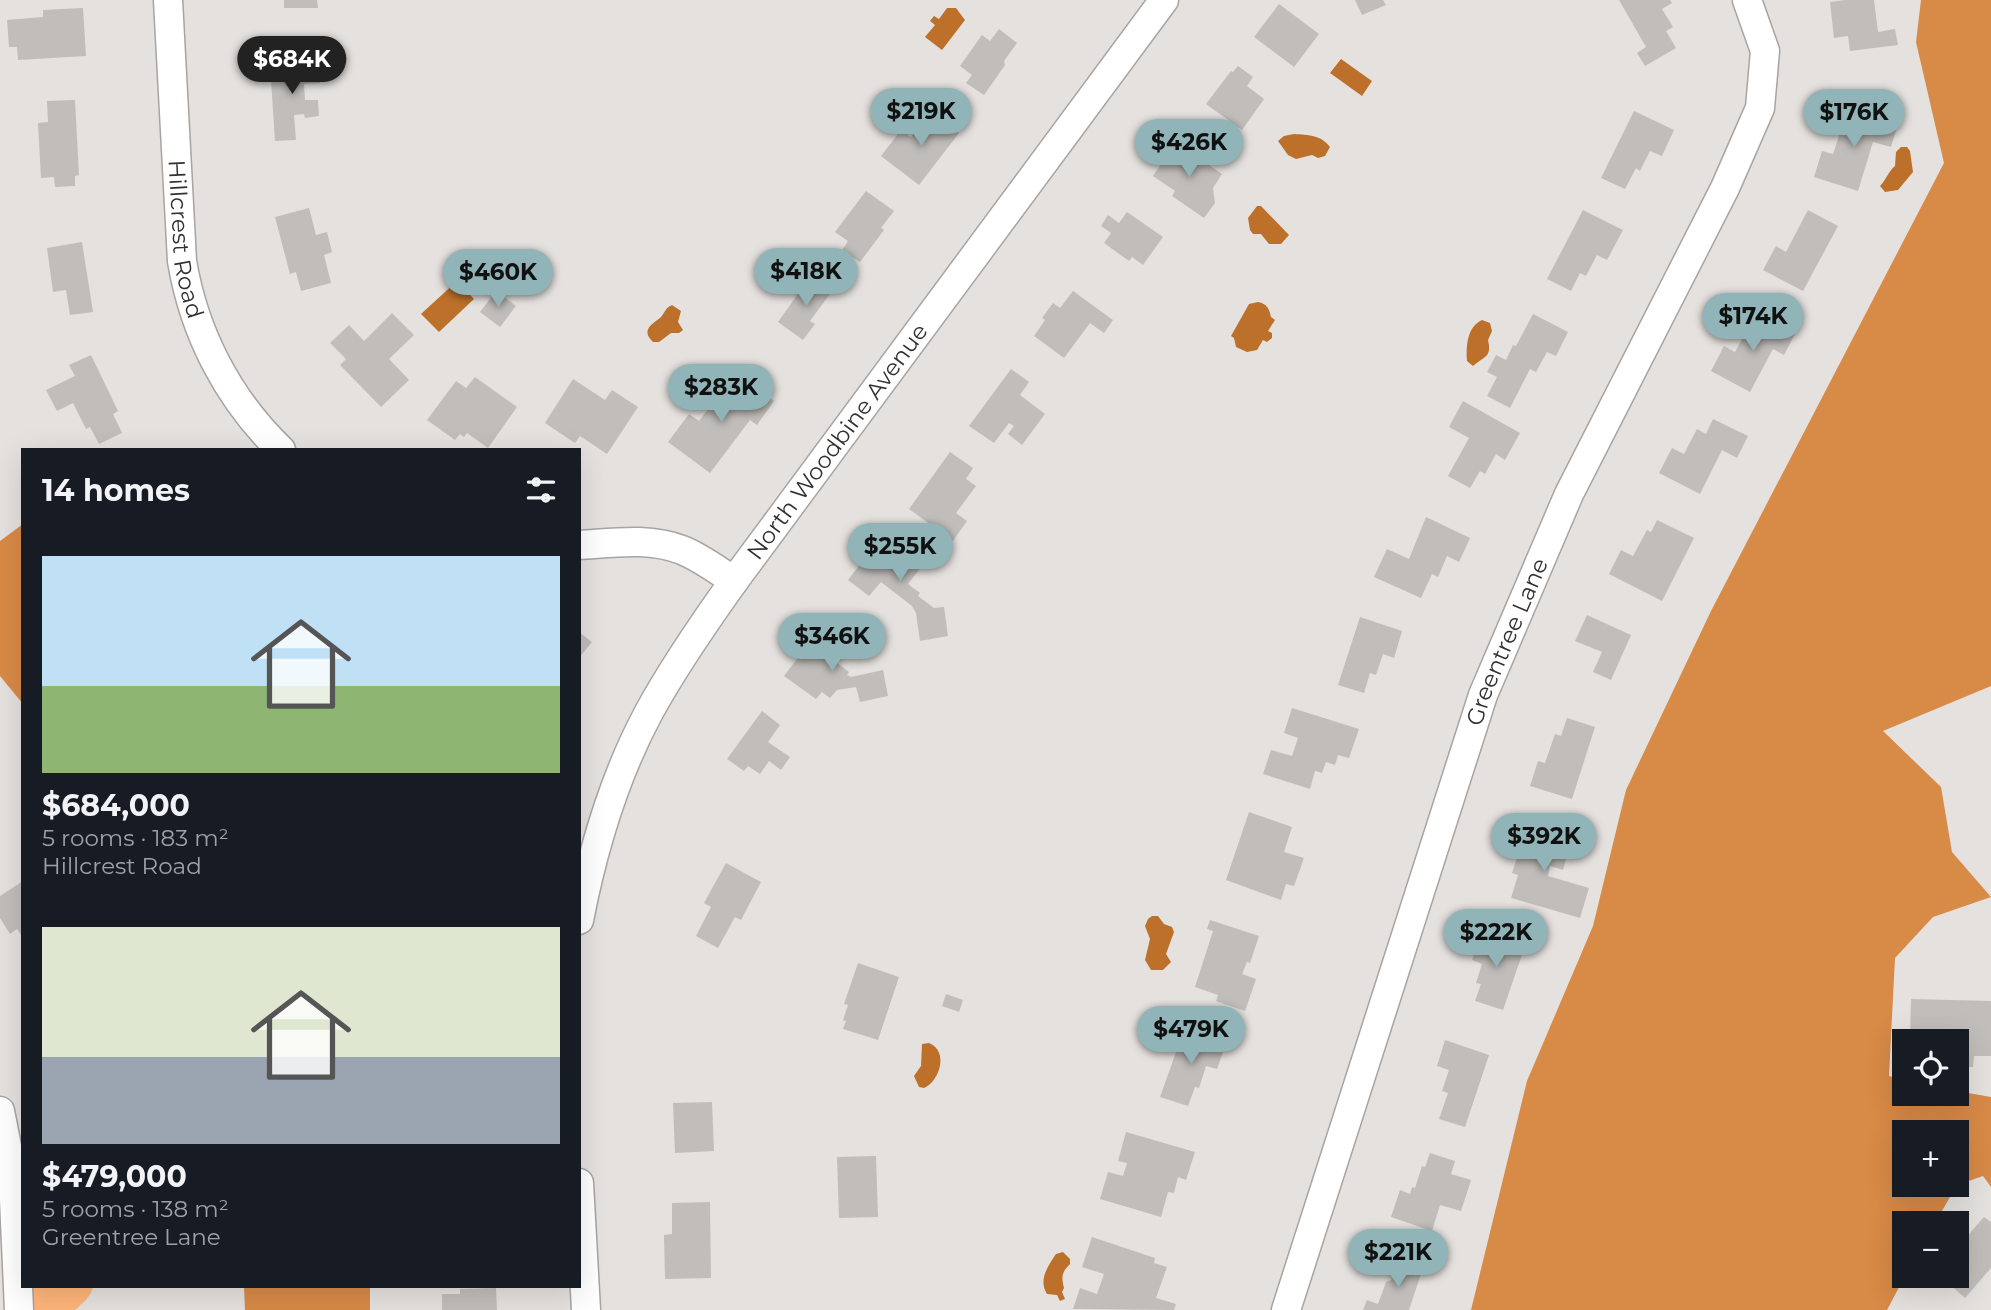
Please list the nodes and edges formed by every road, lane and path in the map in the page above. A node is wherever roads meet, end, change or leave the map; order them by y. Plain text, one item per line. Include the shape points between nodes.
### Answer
1 (168, 0) edge
2 (1164, 0) edge
3 (1747, 0) edge
4 (279, 448) edge
5 (581, 545) edge
6 (734, 581) junction
7 (581, 909) edge
8 (0, 1111) edge
9 (581, 1219) edge
10 (19, 1310) edge
11 (586, 1310) edge
12 (1286, 1310) edge

1 - 4 street, Hillcrest Road via 187,288 218,368 251,418
2 - 6 street, North Woodbine Avenue
3 - 12 street, Greentree Lane via 1765,51 1760,108 1725,188 1567,499 1483,695
5 - 6 street via 663,544 700,559
6 - 7 street, North Woodbine Avenue via 648,713 616,782 590,860
8 - 10 street via 13,1177
9 - 11 street

